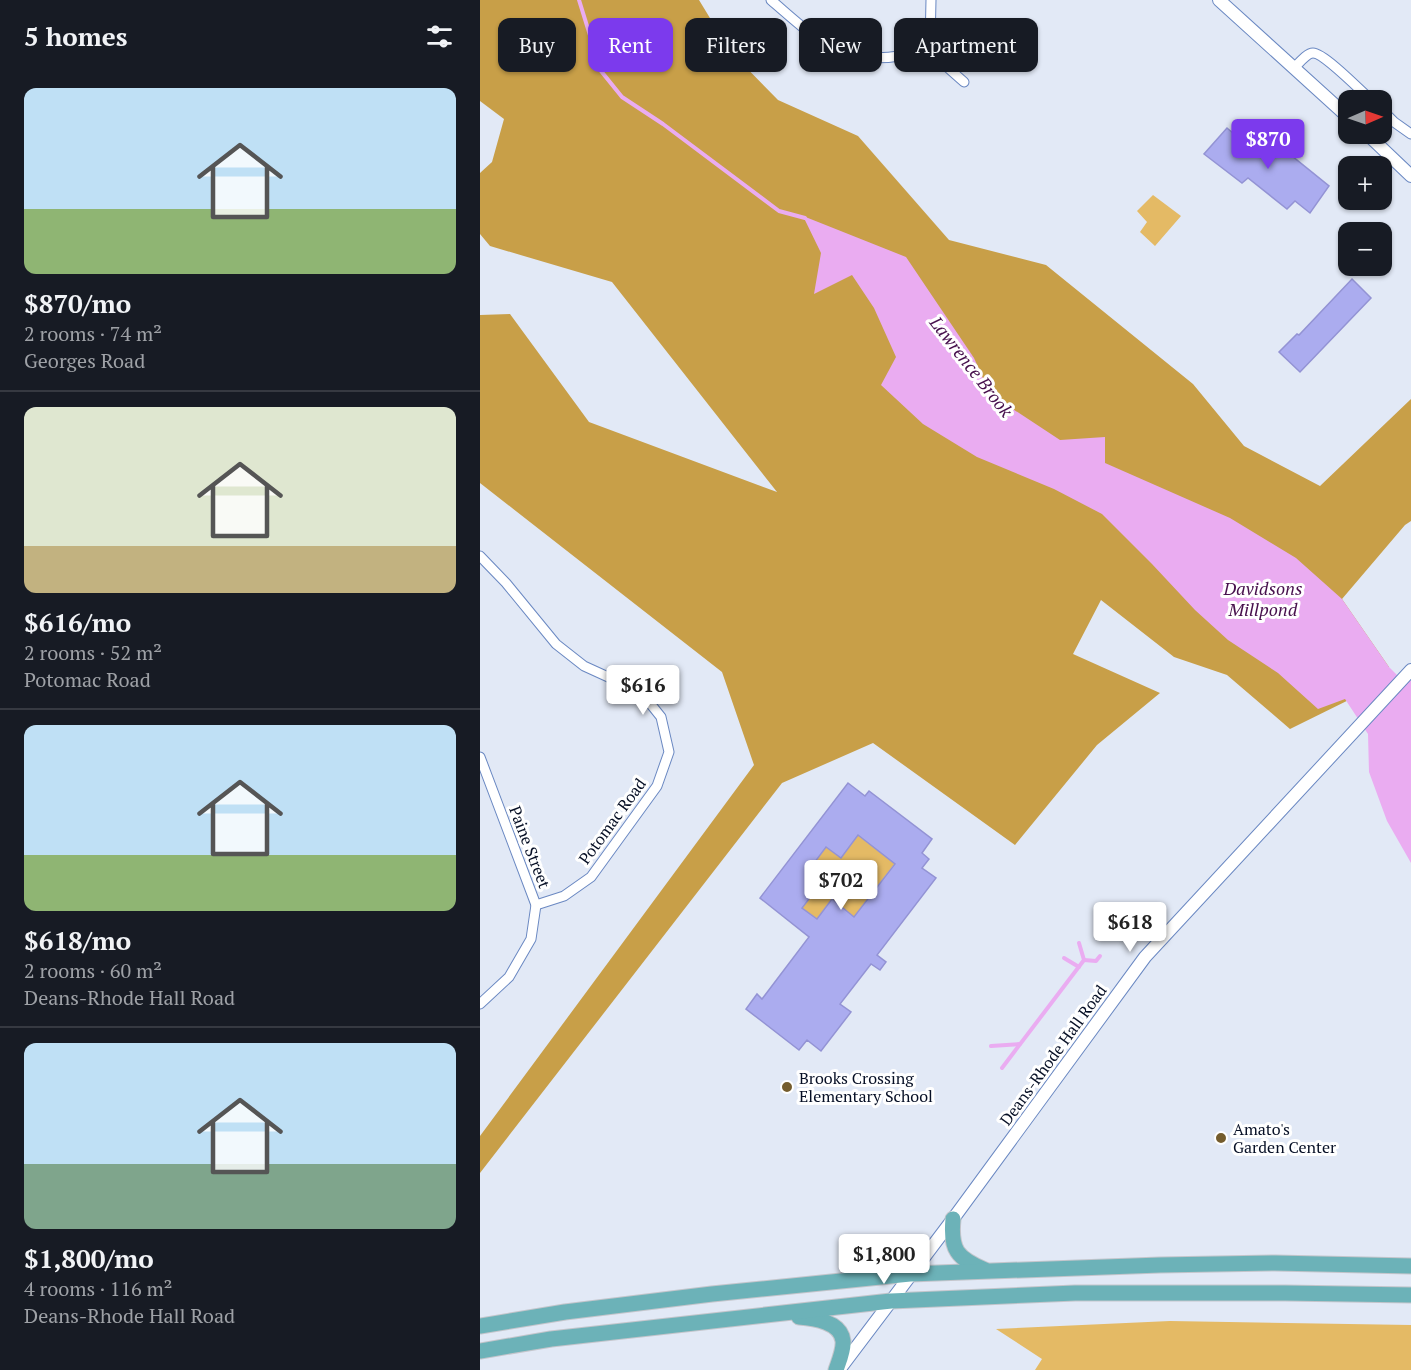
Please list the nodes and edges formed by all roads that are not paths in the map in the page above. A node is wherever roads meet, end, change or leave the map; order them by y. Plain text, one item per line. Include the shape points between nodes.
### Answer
1 (771, 0) edge
2 (931, 0) edge
3 (1219, 0) edge
4 (931, 18) edge
5 (894, 56) edge
6 (1295, 67) junction
7 (953, 72) edge
8 (964, 82) dead end
9 (1360, 90) edge
10 (1338, 108) edge
11 (1392, 120) edge
12 (1411, 134) edge
13 (1378, 144) edge
14 (1379, 144) edge
15 (1411, 162) edge
16 (1411, 176) edge
17 (480, 556) edge
18 (1409, 673) edge
19 (480, 757) edge
20 (536, 905) junction
21 (480, 1005) edge
22 (953, 1219) junction
23 (1411, 1266) edge
24 (988, 1271) junction
25 (910, 1274) junction
26 (1411, 1295) edge
27 (891, 1301) junction
28 (766, 1314) junction
29 (480, 1326) edge
30 (480, 1351) edge
31 (837, 1370) edge

1 - 5 street via 814,37 836,50 873,58
2 - 4 street
3 - 6 street
6 - 9 street via 1309,54 1316,53
6 - 10 street
7 - 8 street
11 - 12 street
13 - 16 street
14 - 15 street
17 - 20 street, Potomac Road via 556,644 584,666 641,692 661,717 669,752 657,786 591,876 564,896
18 - 22 street, Deans-Rhode Hall Road via 1145,957
19 - 20 street, Paine Street
20 - 21 street, Paine Street via 531,939 509,977
22 - 24 highway via 956,1251 964,1260
22 - 25 street, Deans-Rhode Hall Road
23 - 24 highway via 1275,1263
24 - 25 highway
25 - 27 street, Deans-Rhode Hall Road
25 - 29 highway via 678,1298
26 - 27 highway via 1087,1293
27 - 28 highway
27 - 31 street, Deans-Rhode Hall Road
28 - 30 highway
28 - 31 highway via 818,1318 835,1327 843,1340

